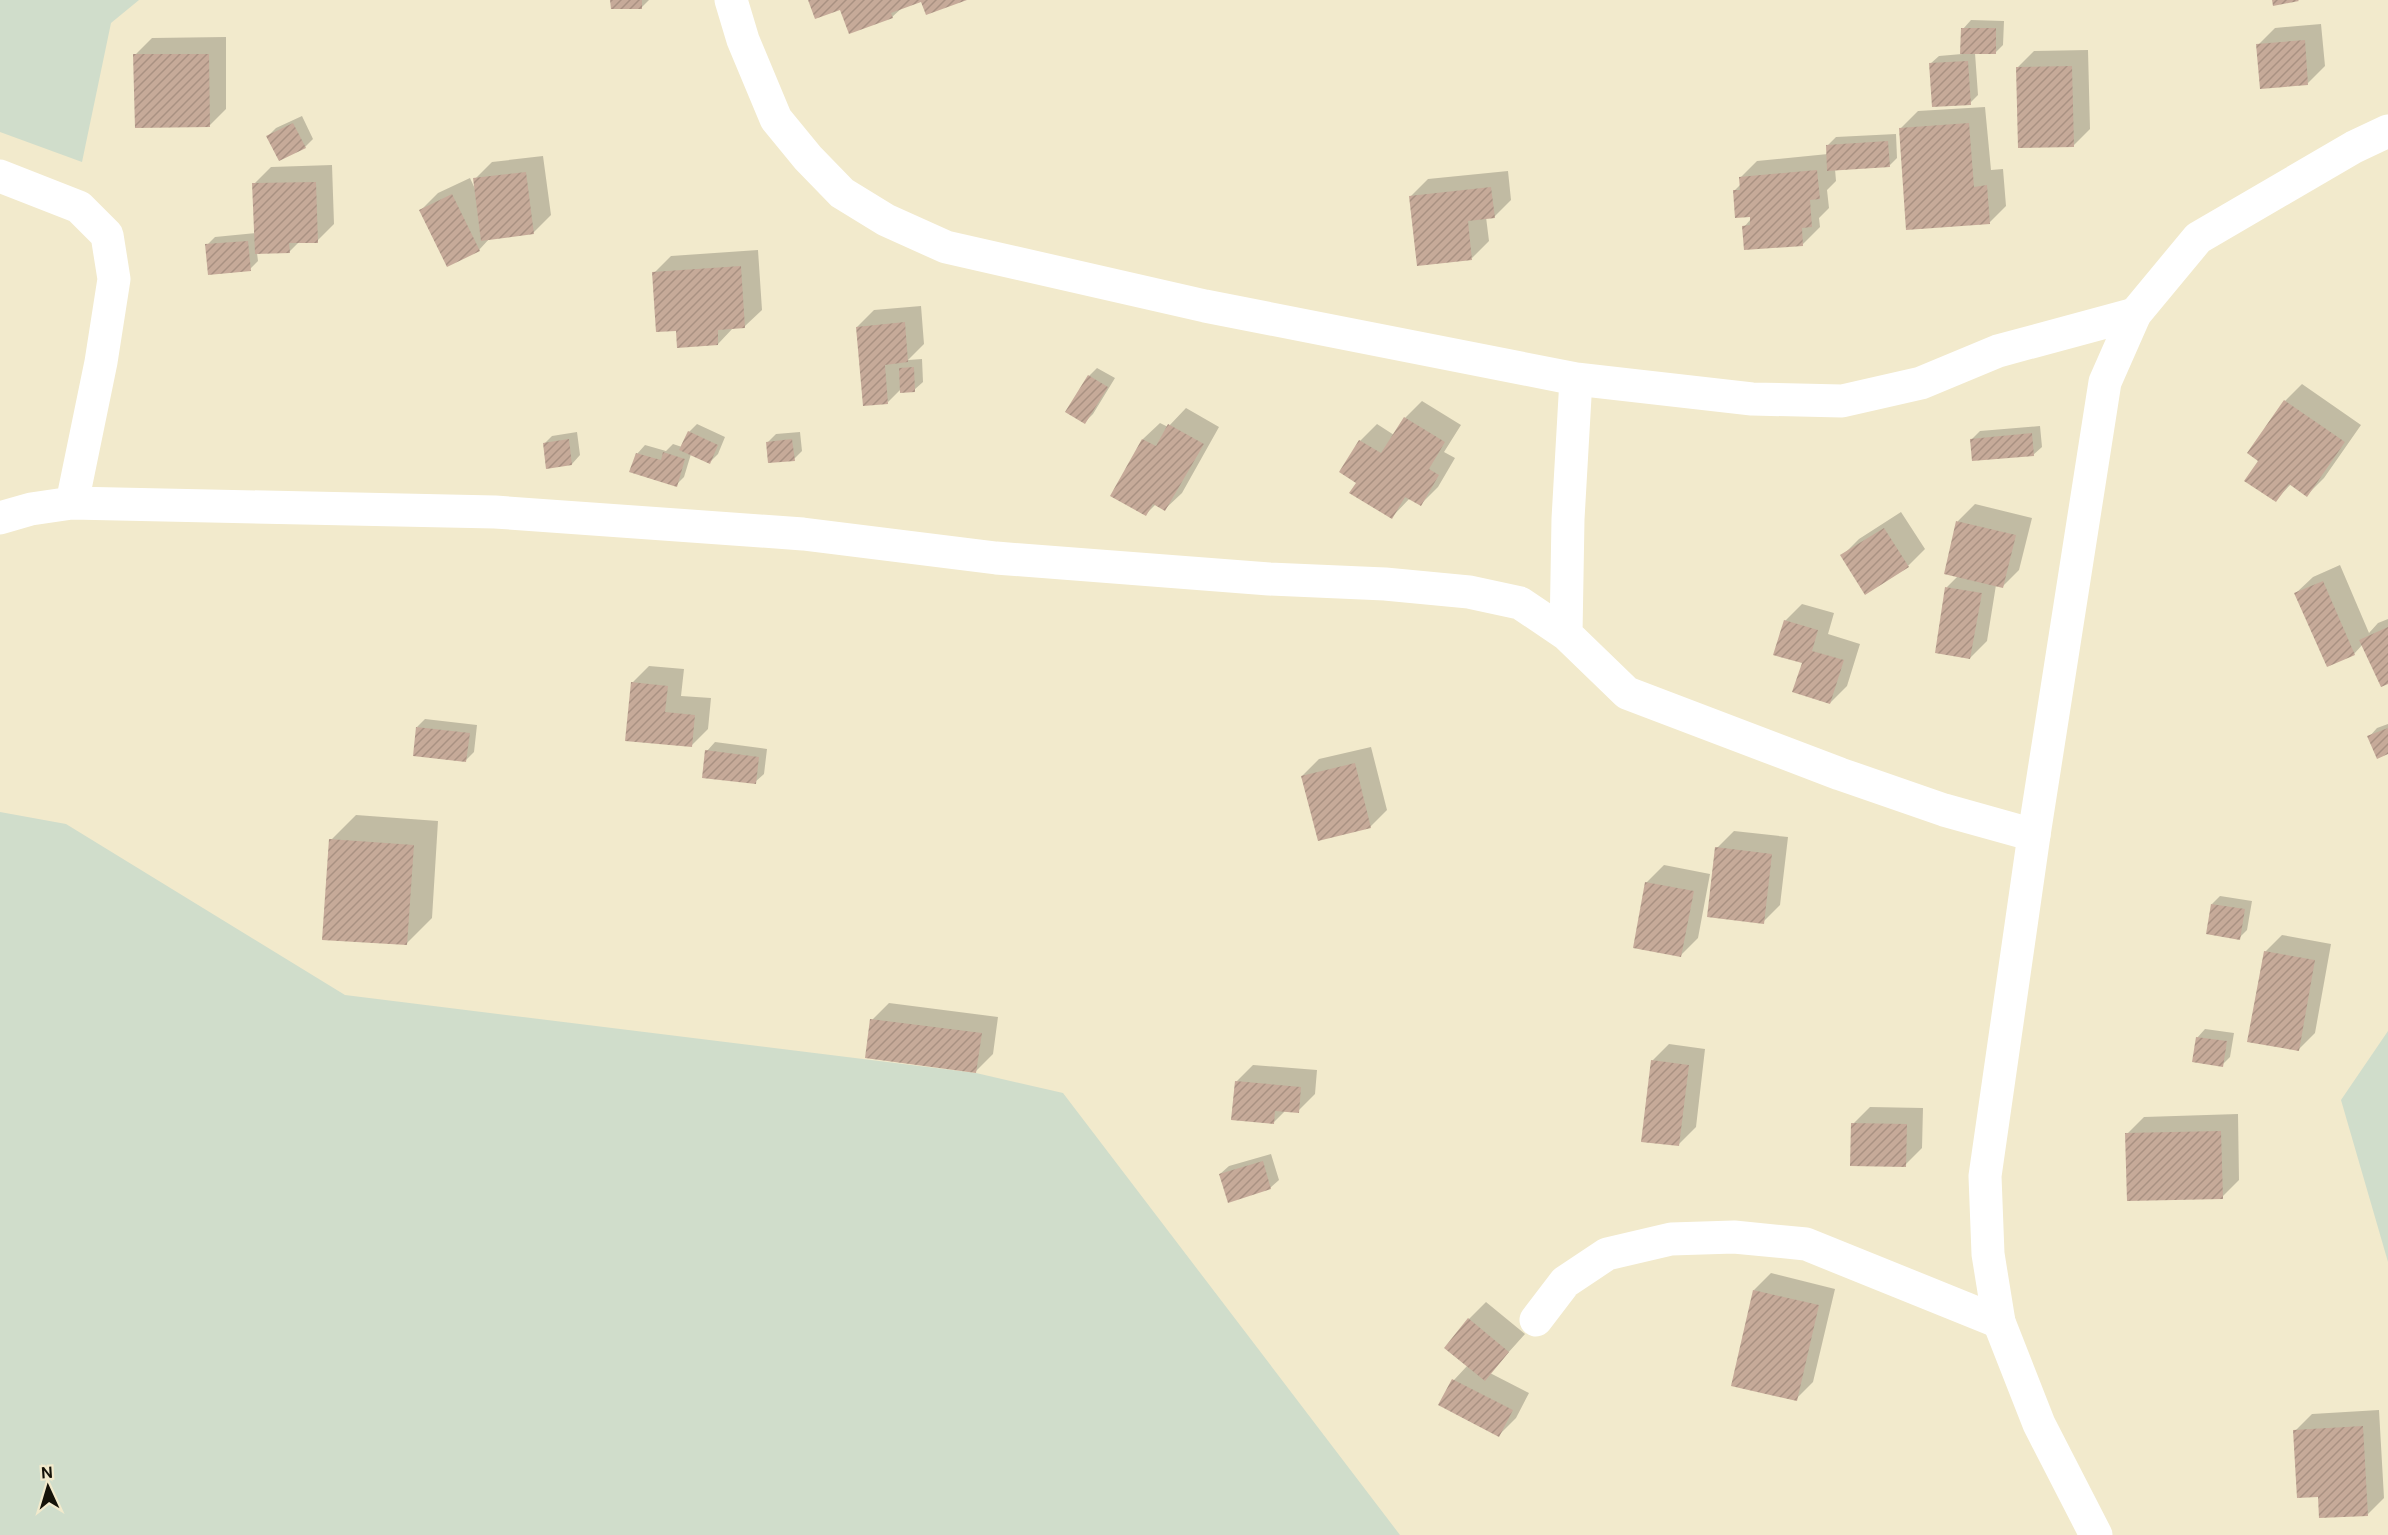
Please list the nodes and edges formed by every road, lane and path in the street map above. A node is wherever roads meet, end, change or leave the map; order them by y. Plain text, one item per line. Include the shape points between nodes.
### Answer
1 (731, 0) edge
2 (2388, 131) edge
3 (0, 176) edge
4 (2135, 314) junction
5 (1576, 379) junction
6 (72, 503) junction
7 (0, 518) edge
8 (1566, 634) junction
9 (2034, 835) junction
10 (1536, 1320) dead end
11 (2000, 1322) junction
12 (2096, 1535) edge

1 - 5 street via 776,119 808,158 842,193 886,220 946,247 1205,306
2 - 4 street via 2198,238
3 - 6 street via 79,207 107,235 114,279
4 - 5 street via 1998,351 1921,383 1842,402 1752,399
4 - 9 street via 2105,382
5 - 8 street
6 - 7 street via 31,508
6 - 8 street via 495,512 803,534 996,558 1385,584 1469,592 1520,603
8 - 9 street via 1627,693 1851,778
9 - 11 street via 1985,1176 1988,1254
10 - 11 street via 1565,1282 1607,1254 1671,1239 1734,1237 1806,1245
11 - 12 street via 2039,1424

